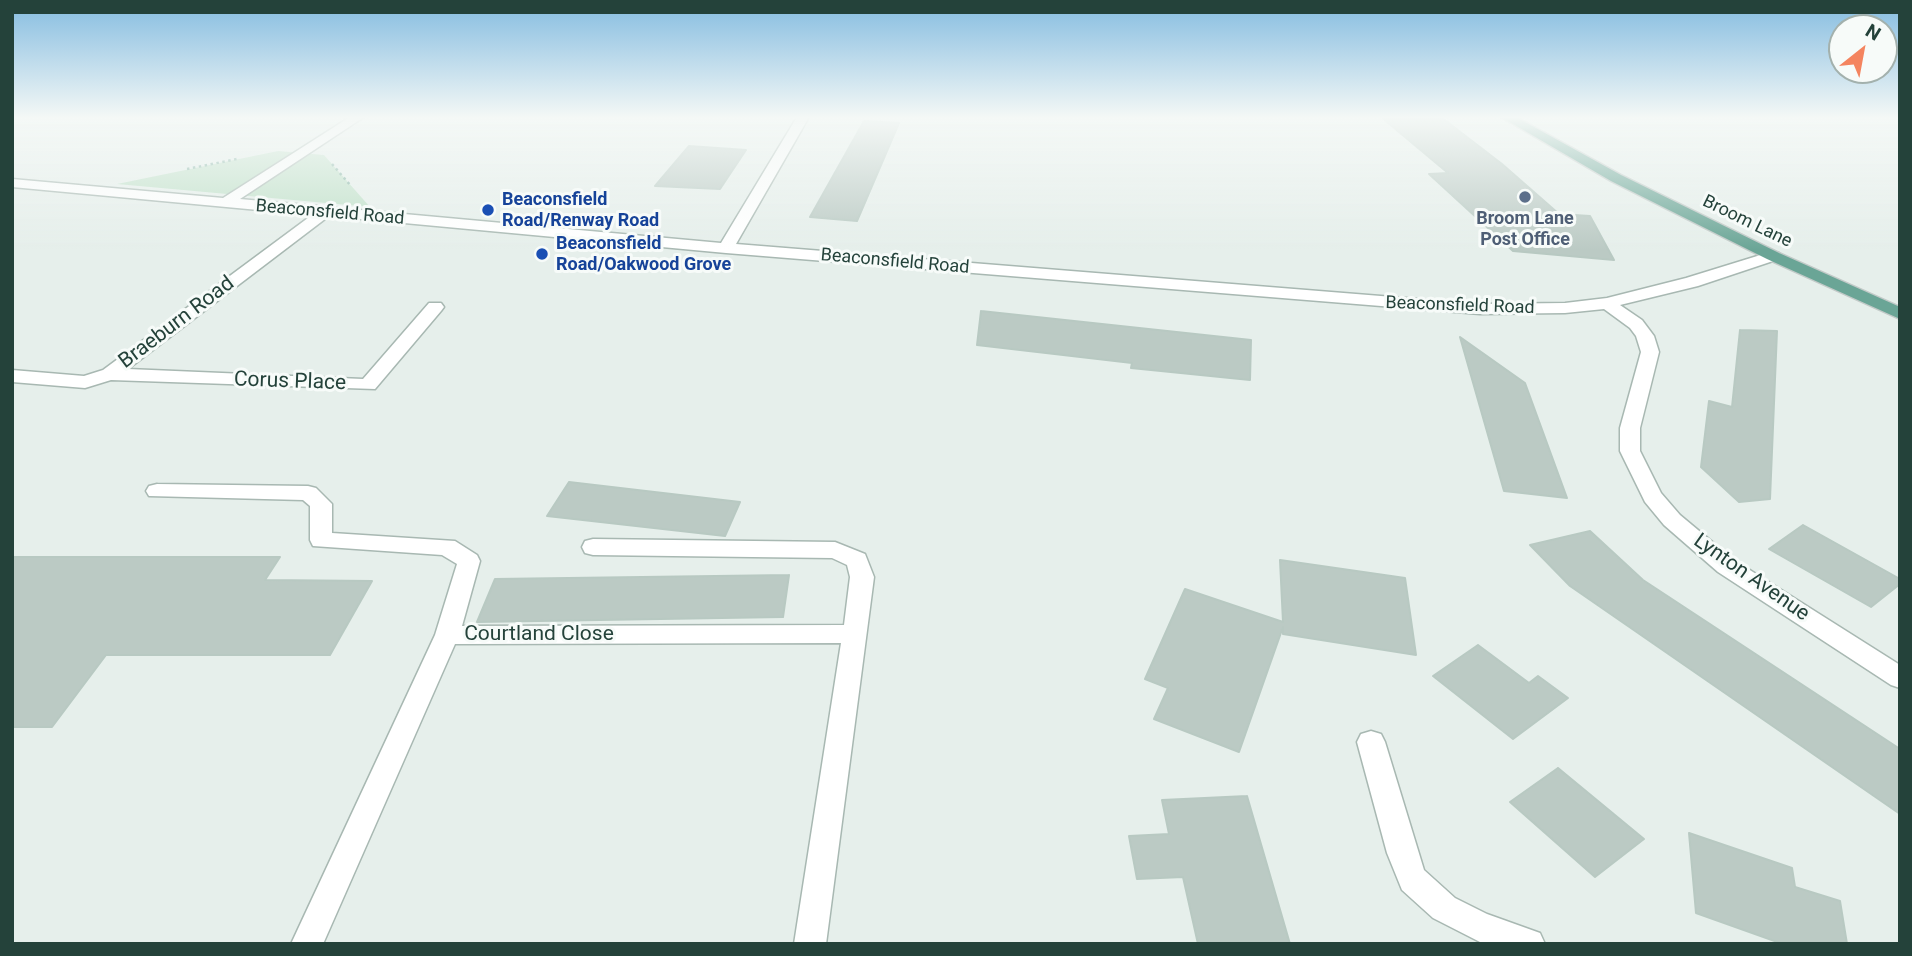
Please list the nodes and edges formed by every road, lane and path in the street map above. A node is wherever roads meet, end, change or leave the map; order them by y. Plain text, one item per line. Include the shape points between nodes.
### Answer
1 (289, 162) edge
2 (777, 162) edge
3 (1587, 162) edge
4 (12, 183) edge
5 (223, 204) junction
6 (324, 212) junction
7 (726, 248) junction
8 (1773, 256) junction
9 (1607, 303) junction
10 (435, 307) dead end
11 (1900, 314) edge
12 (110, 374) junction
13 (12, 376) edge
14 (157, 491) dead end
15 (593, 547) dead end
16 (855, 634) junction
17 (447, 635) junction
18 (1900, 678) edge
19 (1371, 743) dead end
20 (307, 944) edge
21 (810, 944) edge
22 (1529, 944) edge

1 - 5 street
2 - 7 street
3 - 8 main road, Broom Lane
4 - 5 street, Beaconsfield Road
5 - 6 street, Beaconsfield Road
6 - 7 street, Beaconsfield Road
6 - 12 street, Braeburn Road
7 - 9 street, Beaconsfield Road via 1432,307 1524,310
8 - 9 street, Beaconsfield Road
8 - 11 main road, Broom Lane
9 - 18 street, Lynton Avenue via 1636,324 1650,352 1630,428 1630,451 1653,497 1672,520 1726,566
10 - 12 street, Corus Place via 368,385
12 - 13 street, Braeburn Road via 85,382
14 - 17 street, Courtland Close via 308,493 321,505 321,540 447,547 469,561
15 - 16 street via 835,550 857,559 862,577
16 - 17 street, Courtland Close
16 - 21 street
17 - 20 street
19 - 22 street via 1413,880 1444,908

